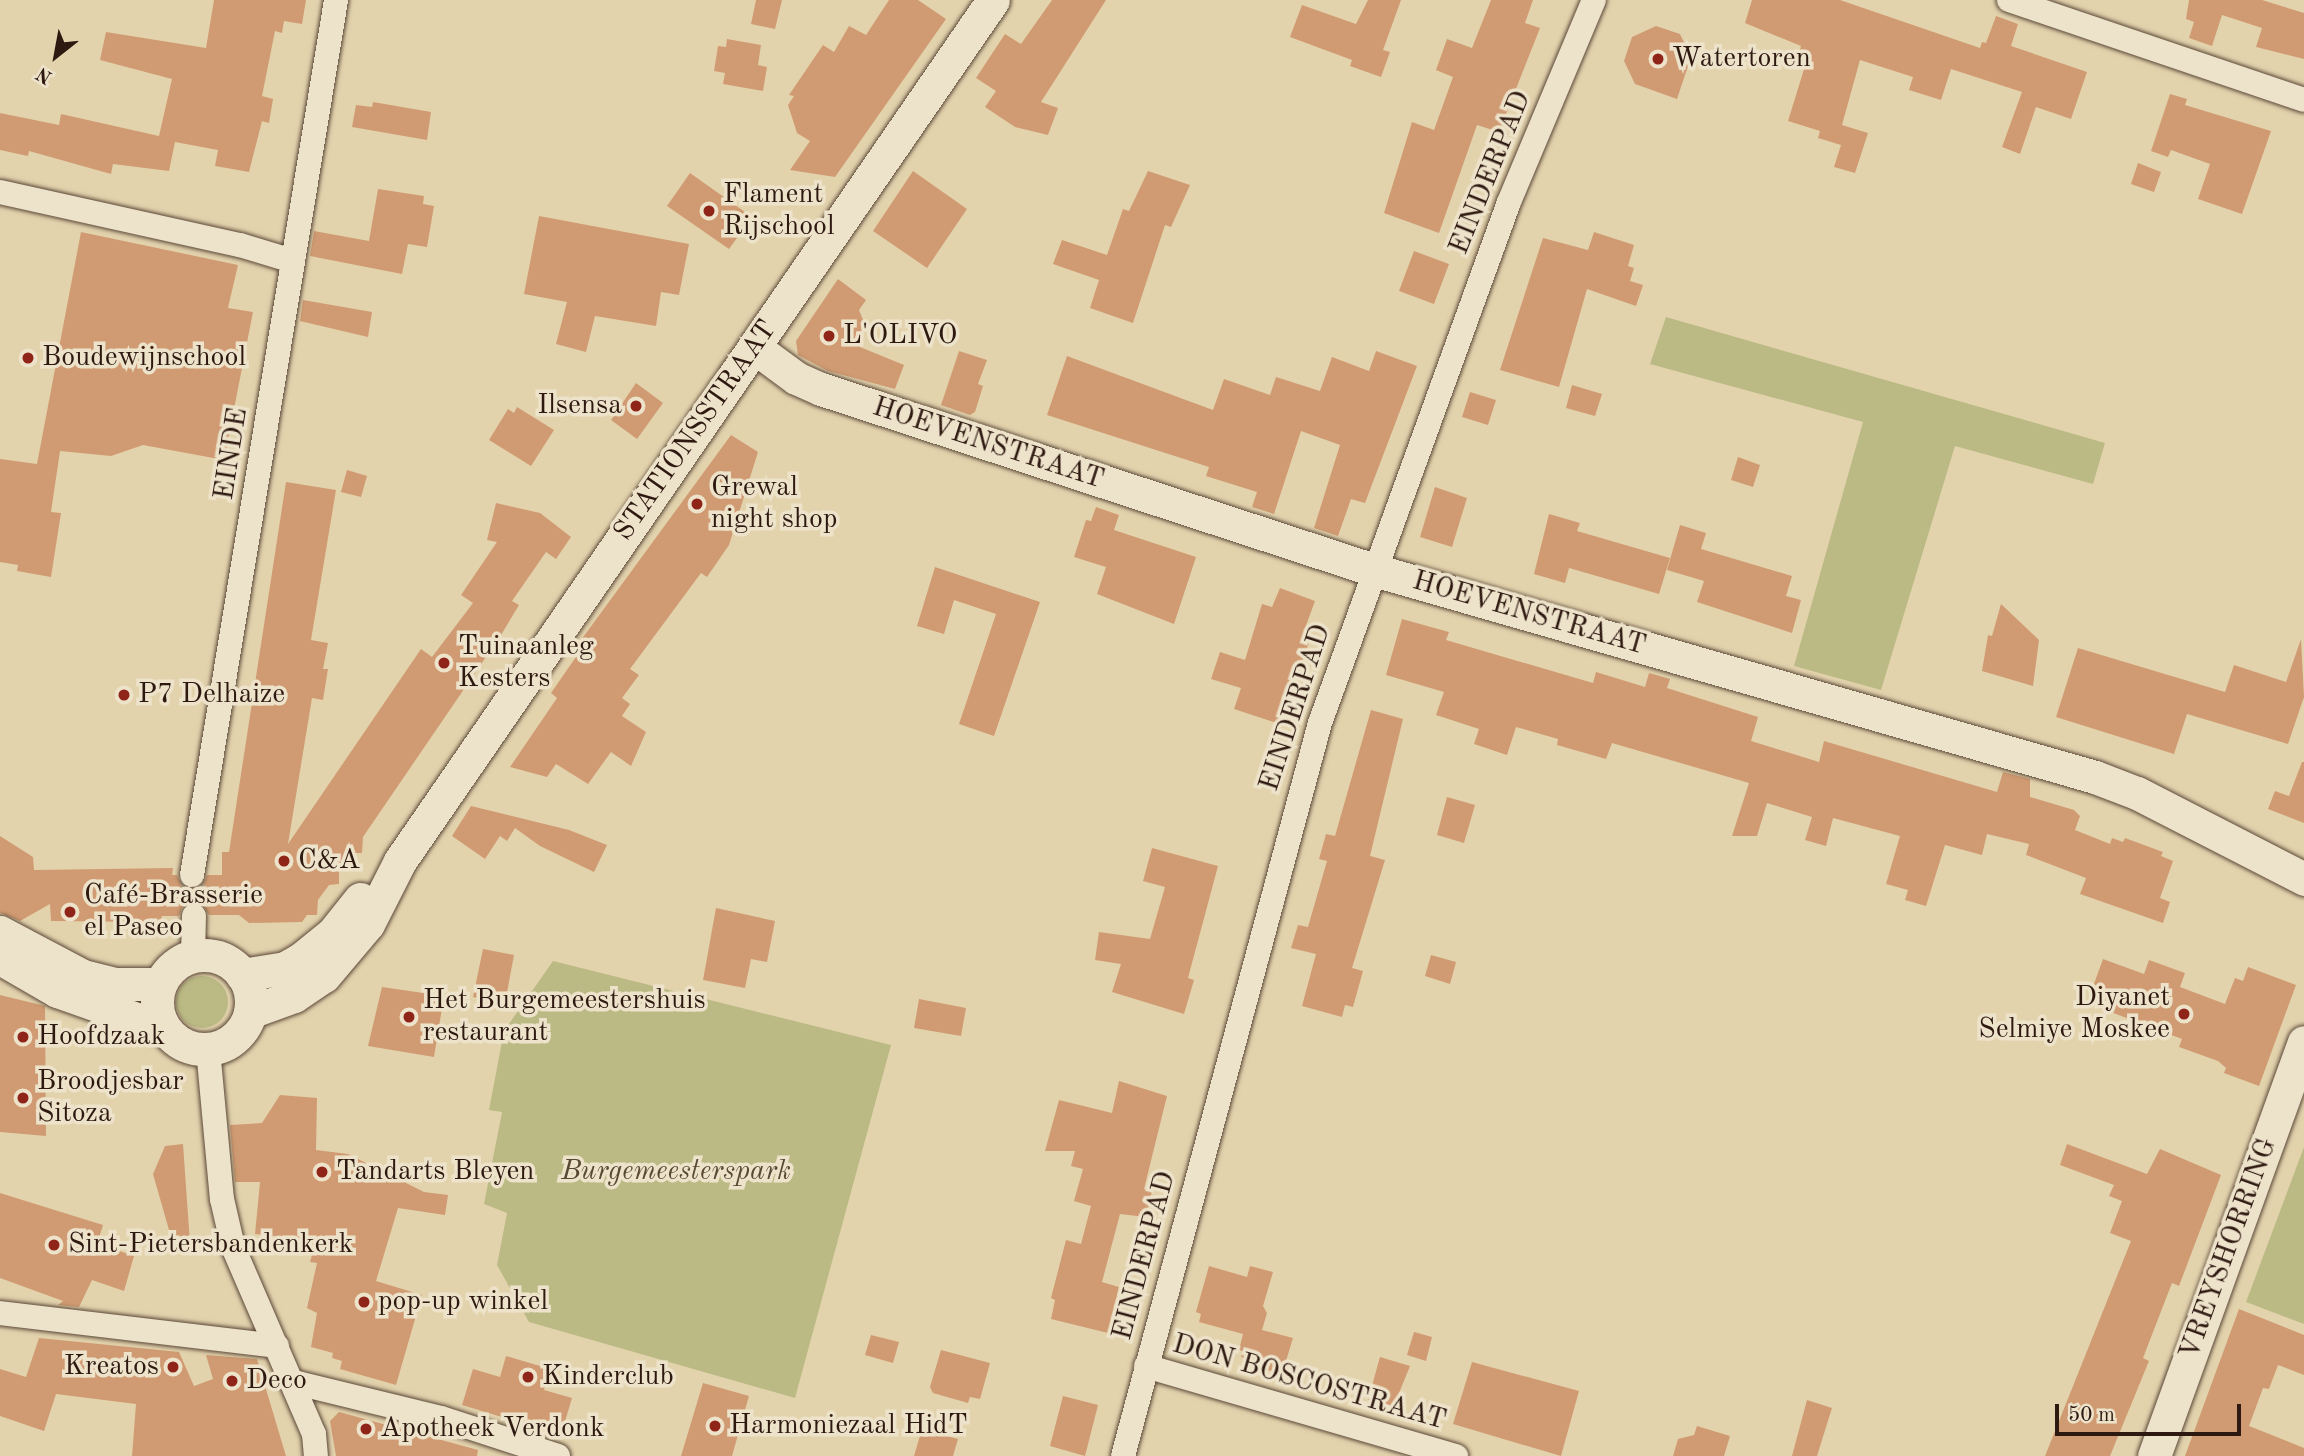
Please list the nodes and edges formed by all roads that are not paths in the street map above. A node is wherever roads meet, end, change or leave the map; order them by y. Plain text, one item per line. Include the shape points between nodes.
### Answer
1 (336, 0) edge
2 (993, 0) edge
3 (1594, 0) edge
4 (2009, 0) edge
5 (2304, 100) edge
6 (0, 192) edge
7 (293, 261) junction
8 (754, 347) junction
9 (1374, 570) junction
10 (400, 862) junction
11 (192, 875) tunnel mouth
12 (2304, 878) edge
13 (194, 916) tunnel mouth
14 (0, 932) edge
15 (193, 956) junction
16 (20, 961) edge
17 (242, 975) junction
18 (160, 984) junction
19 (250, 1012) junction
20 (165, 1029) junction
21 (2304, 1042) edge
22 (208, 1049) junction
23 (0, 1313) edge
24 (277, 1346) junction
25 (1146, 1366) junction
26 (293, 1382) junction
27 (316, 1456) edge
28 (558, 1456) edge
29 (1122, 1456) edge
30 (1456, 1456) edge
31 (2154, 1456) edge

1 - 7 street, EINDE
2 - 8 main road, STATIONSSTRAAT
3 - 9 street, EINDERPAD via 1509,202
4 - 5 street
6 - 7 street
7 - 11 street, EINDE
8 - 9 main road, HOEVENSTRAAT via 796,378 821,389
8 - 10 main road, STATIONSSTRAAT
9 - 12 main road, HOEVENSTRAAT via 2095,777 2137,793
9 - 25 street, EINDERPAD via 1297,797
10 - 17 main road, STATIONSSTRAAT via 376,880 332,934 303,958 285,968
10 - 19 main road, STATIONSSTRAAT via 368,924 324,976 294,996
13 - 15 street
14 - 16 main road
15 - 17 main road via 212,955 229,962
15 - 18 main road via 167,971
16 - 18 main road via 114,984
16 - 20 main road via 57,991
17 - 19 main road via 250,993
18 - 20 main road via 157,1007
19 - 22 main road via 231,1041
20 - 22 main road via 191,1047
21 - 31 main road, VREYSHORRING
22 - 24 street via 222,1199 233,1247
23 - 24 street
24 - 26 street
25 - 29 street, EINDERPAD
25 - 30 street, DON BOSCOSTRAAT
26 - 27 street via 314,1434
26 - 28 street via 441,1418

